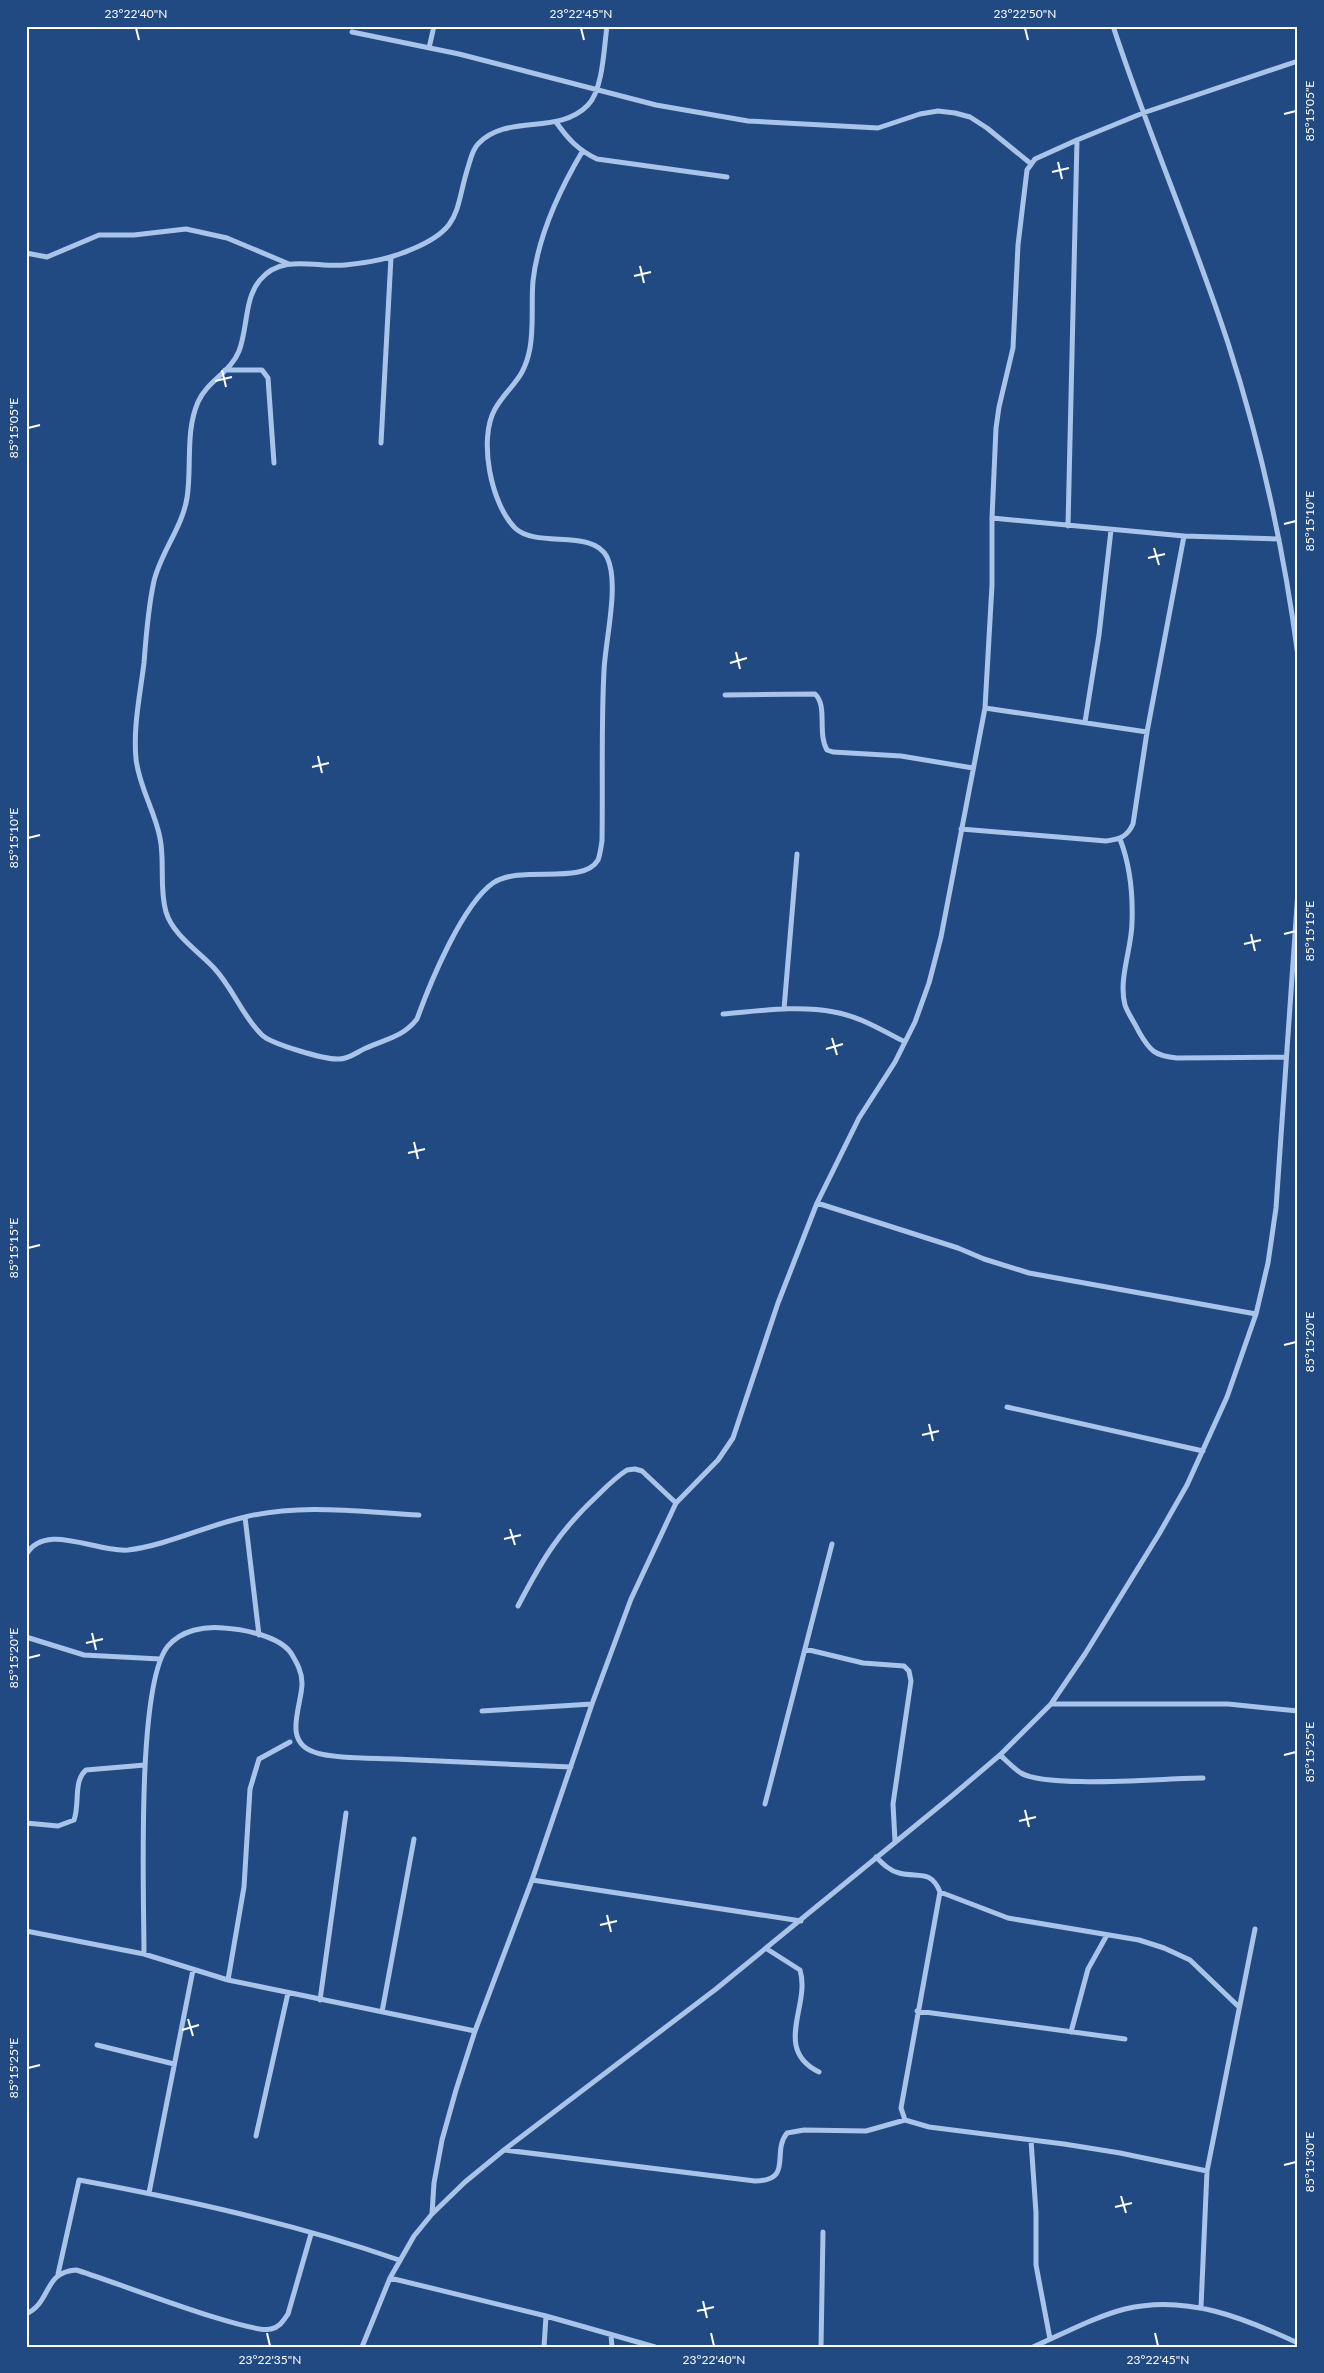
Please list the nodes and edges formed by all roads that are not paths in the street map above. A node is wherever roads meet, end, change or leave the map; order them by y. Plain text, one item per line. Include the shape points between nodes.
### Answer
1 (434, 26) edge
2 (607, 26) edge
3 (1113, 26) edge
4 (352, 32) dead end
5 (429, 48) junction
6 (1298, 61) edge
7 (597, 90) junction
8 (1143, 114) junction
9 (556, 122) junction
10 (1077, 140) junction
11 (582, 152) junction
12 (1030, 163) junction
13 (727, 177) dead end
14 (26, 252) edge
15 (391, 257) junction
16 (289, 264) junction
17 (225, 370) junction
18 (381, 443) dead end
19 (274, 463) dead end
20 (992, 518) junction
21 (1068, 526) junction
22 (1111, 530) junction
23 (1184, 536) junction
24 (1279, 539) junction
25 (1298, 656) edge
26 (725, 695) dead end
27 (985, 708) junction
28 (1085, 722) junction
29 (1147, 732) junction
30 (973, 768) junction
31 (961, 829) junction
32 (1120, 839) junction
33 (797, 854) dead end
34 (1298, 891) edge
35 (784, 1010) junction
36 (723, 1014) dead end
37 (905, 1042) junction
38 (1286, 1057) junction
39 (817, 1203) junction
40 (1256, 1314) junction
41 (1007, 1407) dead end
42 (1204, 1450) junction
43 (676, 1503) junction
44 (419, 1515) dead end
45 (245, 1517) junction
46 (832, 1544) dead end
47 (26, 1555) edge
48 (518, 1606) dead end
49 (259, 1634) junction
50 (26, 1637) edge
51 (805, 1650) junction
52 (160, 1659) junction
53 (592, 1704) junction
54 (1051, 1704) junction
55 (482, 1711) dead end
56 (1298, 1711) edge
57 (290, 1742) dead end
58 (1000, 1755) junction
59 (145, 1765) junction
60 (571, 1767) junction
61 (1203, 1778) dead end
62 (765, 1804) dead end
63 (346, 1814) dead end
64 (26, 1823) edge
65 (414, 1839) dead end
66 (896, 1841) junction
67 (876, 1857) junction
68 (532, 1880) junction
69 (940, 1892) junction
70 (801, 1921) junction
71 (1255, 1929) dead end
72 (26, 1931) edge
73 (1107, 1935) junction
74 (767, 1949) junction
75 (144, 1954) junction
76 (193, 1970) junction
77 (228, 1980) junction
78 (288, 1994) junction
79 (320, 2000) junction
80 (1239, 2007) junction
81 (918, 2011) junction
82 (382, 2012) junction
83 (475, 2031) junction
84 (1071, 2032) junction
85 (1125, 2039) dead end
86 (98, 2045) dead end
87 (174, 2064) junction
88 (819, 2072) dead end
89 (905, 2120) junction
90 (256, 2136) dead end
91 (1031, 2140) junction
92 (504, 2150) junction
93 (1207, 2171) junction
94 (149, 2193) junction
95 (432, 2214) junction
96 (823, 2232) dead end
97 (311, 2234) junction
98 (399, 2260) junction
99 (58, 2274) junction
100 (390, 2278) junction
101 (1201, 2307) junction
102 (26, 2314) edge
103 (546, 2316) junction
104 (611, 2335) junction
105 (1050, 2340) junction
106 (1297, 2344) edge
107 (362, 2347) edge
108 (544, 2347) edge
109 (612, 2347) edge
110 (655, 2347) edge
111 (821, 2347) edge
112 (1033, 2347) edge

1 - 5 street
2 - 7 street
3 - 8 street
4 - 5 street
5 - 7 street
6 - 8 street
7 - 9 street via 590,104 575,115
7 - 12 street via 706,115 844,128 878,128 898,124 920,114 955,113 970,117 987,128
8 - 10 street
8 - 24 street via 1228,343 1264,466
9 - 11 street via 570,142
9 - 15 street via 508,128 492,133 475,146 458,213 450,224 414,249
10 - 12 street
10 - 21 street
11 - 13 street via 597,160
11 - 17 street via 562,187 538,252 530,348 524,370 494,410 486,444 491,477 499,500 516,529 531,537 591,544 601,549 610,567 611,615 604,671 602,841 598,860 587,870 575,873 523,873 494,883 480,895 460,925 417,1019 409,1029 339,1059 285,1048 260,1034 230,986 171,924 163,892 161,840 136,761 138,710 153,584 160,559 187,500 193,419 198,400
12 - 20 street via 1018,245 1013,348 997,421
14 - 16 street via 47,257 99,235 134,236 186,229 227,238
15 - 16 street via 340,266
15 - 18 street
16 - 17 street via 273,269 260,280 250,300 240,348 235,360
17 - 19 street via 262,370 268,378
20 - 21 street
20 - 27 street via 994,550
21 - 22 street
22 - 23 street
22 - 28 street
23 - 24 street
23 - 29 street
24 - 25 street
26 - 30 street via 815,694 821,704 821,736 826,750 926,758
27 - 28 street
27 - 30 street
28 - 29 street
29 - 32 street via 1133,824 1129,833
30 - 31 street
31 - 32 street via 1106,841
31 - 37 street via 929,983
32 - 38 street via 1126,856 1132,919 1123,988 1125,1005 1151,1050 1162,1057 1177,1058
33 - 35 street
34 - 38 street
35 - 36 street
35 - 37 street via 835,1012
37 - 39 street via 859,1118
38 - 40 street via 1276,1208
39 - 40 street via 1029,1273
39 - 43 street via 778,1303 733,1438 718,1460
40 - 42 street via 1227,1397
41 - 42 street
42 - 54 street via 1140,1567
43 - 48 street via 642,1471 627,1470 573,1518 559,1535
43 - 53 street via 631,1599
44 - 45 street via 322,1510 282,1511
45 - 47 street via 152,1546 104,1549 54,1538 32,1545
45 - 49 street
46 - 51 street
49 - 52 street via 200,1628 182,1635 168,1646
49 - 60 street via 289,1650 299,1667 302,1684 295,1720 296,1734 302,1746 314,1752 362,1758
50 - 52 street via 84,1655
51 - 62 street
51 - 66 street via 855,1662 896,1664 910,1671 893,1804
52 - 59 street via 153,1686
53 - 55 street
53 - 60 street
54 - 56 street via 1228,1704
54 - 58 street
57 - 77 street via 259,1760 250,1789 244,1887
58 - 61 street via 1020,1772 1038,1779
58 - 66 street
59 - 64 street via 86,1770 79,1780 74,1820 58,1826
59 - 75 street
60 - 68 street
63 - 79 street
65 - 82 street
66 - 67 street
67 - 69 street via 890,1870 928,1876 936,1882
67 - 70 street
68 - 70 street
68 - 83 street
69 - 73 street via 1008,1918
69 - 81 street
70 - 74 street
71 - 80 street
72 - 75 street
73 - 80 street via 1147,1943 1190,1960
73 - 84 street via 1088,1969
74 - 88 street via 800,1970 795,2042 804,2063
74 - 92 street via 605,2076
75 - 76 street
76 - 77 street
76 - 87 street
77 - 78 street
78 - 79 street
78 - 90 street
79 - 82 street
80 - 93 street
81 - 84 street
81 - 89 street via 901,2108
82 - 83 street
83 - 95 street via 442,2140
84 - 85 street
86 - 87 street
87 - 94 street
89 - 91 street via 928,2127
89 - 92 street via 866,2131 804,2130 787,2133 783,2139 778,2173 767,2181
91 - 93 street via 1120,2152
91 - 105 street via 1036,2265
92 - 95 street
93 - 101 street
94 - 97 street
94 - 99 street via 79,2180
95 - 98 street
96 - 111 street
97 - 98 street via 354,2244
97 - 99 street via 288,2314 281,2324 271,2329 258,2329 217,2317 76,2270
98 - 100 street
99 - 102 street via 41,2303
100 - 103 street
100 - 107 street
101 - 105 street via 1166,2304 1126,2309
101 - 106 street via 1246,2320
103 - 104 street
103 - 108 street
104 - 109 street
104 - 110 street
105 - 112 street

